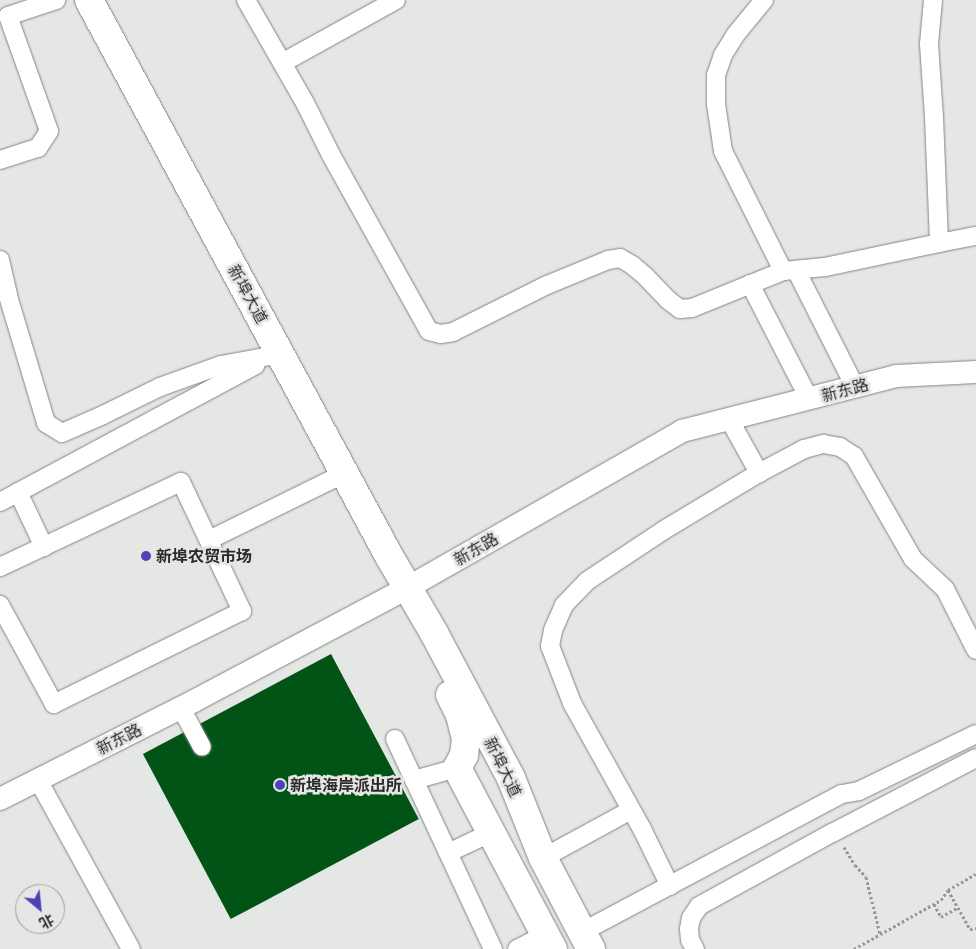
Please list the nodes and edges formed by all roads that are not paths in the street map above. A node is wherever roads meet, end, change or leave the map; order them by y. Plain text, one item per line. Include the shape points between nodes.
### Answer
1 (56, 0) edge
2 (90, 0) edge
3 (246, 0) edge
4 (396, 0) edge
5 (764, 0) edge
6 (933, 0) edge
7 (4, 17) edge
8 (282, 63) junction
9 (0, 160) edge
10 (976, 236) edge
11 (940, 243) junction
12 (0, 260) edge
13 (789, 270) junction
14 (750, 284) junction
15 (281, 354) junction
16 (976, 372) edge
17 (855, 387) junction
18 (809, 399) junction
19 (729, 419) junction
20 (345, 473) junction
21 (759, 473) junction
22 (18, 492) junction
23 (0, 502) edge
24 (210, 540) junction
25 (44, 547) junction
26 (0, 568) edge
27 (407, 588) junction
28 (0, 605) edge
29 (976, 650) edge
30 (181, 708) junction
31 (976, 734) edge
32 (395, 739) dead end
33 (202, 747) dead end
34 (976, 758) edge
35 (457, 768) junction
36 (38, 780) junction
37 (414, 780) junction
38 (0, 799) edge
39 (631, 810) junction
40 (490, 833) junction
41 (448, 853) junction
42 (543, 858) junction
43 (670, 886) junction
44 (587, 940) edge
45 (549, 942) edge
46 (131, 949) edge
47 (493, 949) edge
48 (517, 949) edge
49 (695, 949) edge

1 - 7 street
2 - 15 main road, 新埠大道
3 - 8 street
4 - 8 street
5 - 13 street via 723,55 716,75 716,104 723,151
6 - 11 street via 928,44
7 - 9 street via 49,131 38,148
8 - 14 street via 429,331 453,332 546,285 592,265 620,258 680,309 692,308
10 - 11 street
11 - 13 street via 825,267
12 - 15 street via 46,423 62,433 178,380 221,365
13 - 14 street
13 - 17 street
14 - 18 street
15 - 20 main road, 新埠大道
15 - 22 street via 246,369
16 - 17 street, 新东路 via 896,376
17 - 18 street, 新东路
18 - 19 street, 新东路
19 - 21 street
19 - 27 street, 新东路 via 682,431
20 - 24 street
20 - 27 main road, 新埠大道
21 - 29 street via 804,449 823,444 840,447 854,456 913,559 945,588
21 - 39 street via 587,581 564,605 553,630 550,646 572,703
22 - 23 street
22 - 25 street
24 - 25 street via 181,482
24 - 28 street via 242,611 54,704
25 - 26 street
27 - 30 street, 新东路
27 - 35 main road, 新埠大道 via 413,624 460,715 466,739 464,755
27 - 42 main road, 新埠大道 via 434,632 511,778
30 - 33 street
30 - 36 street, 新东路
31 - 43 street via 859,791 842,794
32 - 37 street
34 - 49 street via 699,906 688,929
35 - 37 street
35 - 40 main road
36 - 38 street, 新东路
36 - 46 street
37 - 41 street
39 - 42 street
39 - 43 street
40 - 41 street
40 - 45 main road
41 - 47 street
42 - 44 main road, 新埠大道
43 - 44 street
45 - 48 street

